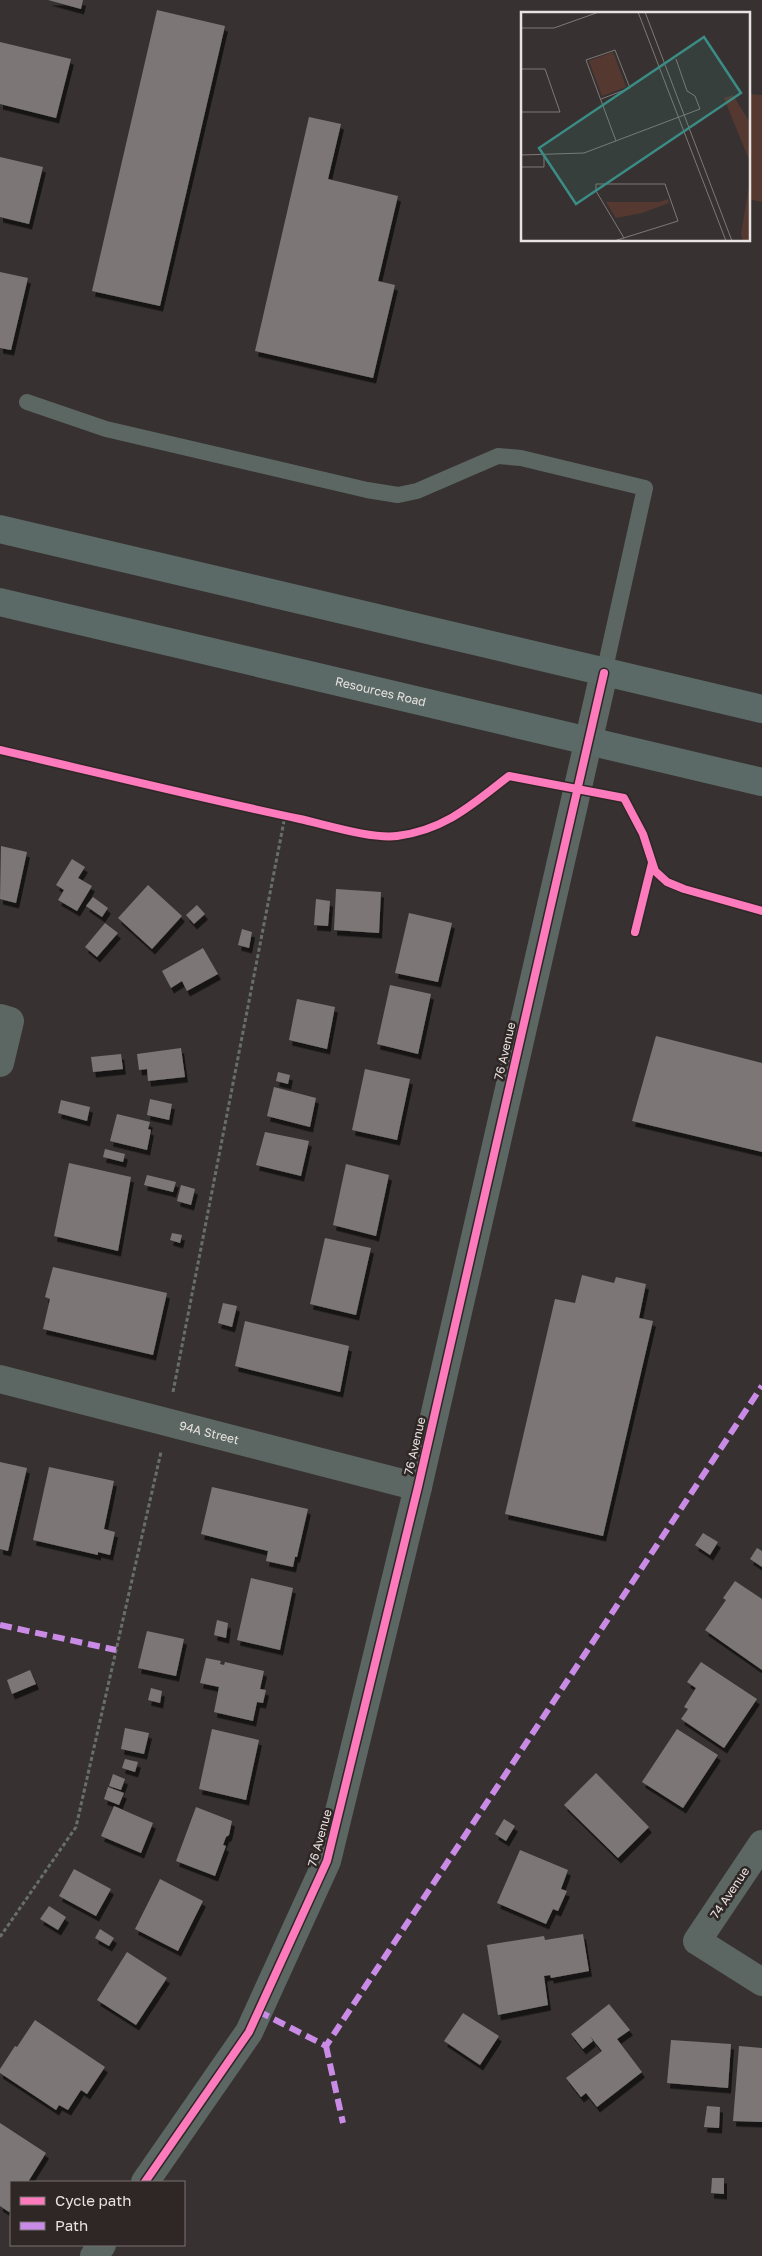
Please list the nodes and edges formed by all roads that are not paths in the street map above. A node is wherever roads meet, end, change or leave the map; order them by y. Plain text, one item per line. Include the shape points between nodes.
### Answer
1 (27, 402) dead end
2 (0, 529) edge
3 (0, 602) edge
4 (604, 673) junction
5 (762, 709) edge
6 (588, 742) junction
7 (762, 782) edge
8 (5, 1020) edge
9 (0, 1063) edge
10 (0, 1379) edge
11 (418, 1487) junction
12 (762, 1844) edge
13 (762, 1982) edge
14 (146, 2181) edge

1 - 4 lane via 106,429 390,494 417,491 498,456 521,458 646,488
2 - 4 main road
3 - 6 main road, Resources Road
4 - 5 main road
4 - 6 street, 76 Avenue
6 - 7 main road, Resources Road
6 - 11 street, 76 Avenue
8 - 9 street
10 - 11 street, 94A Street
11 - 14 street, 76 Avenue via 327,1861 248,2032
12 - 13 street, 74 Avenue via 697,1941

